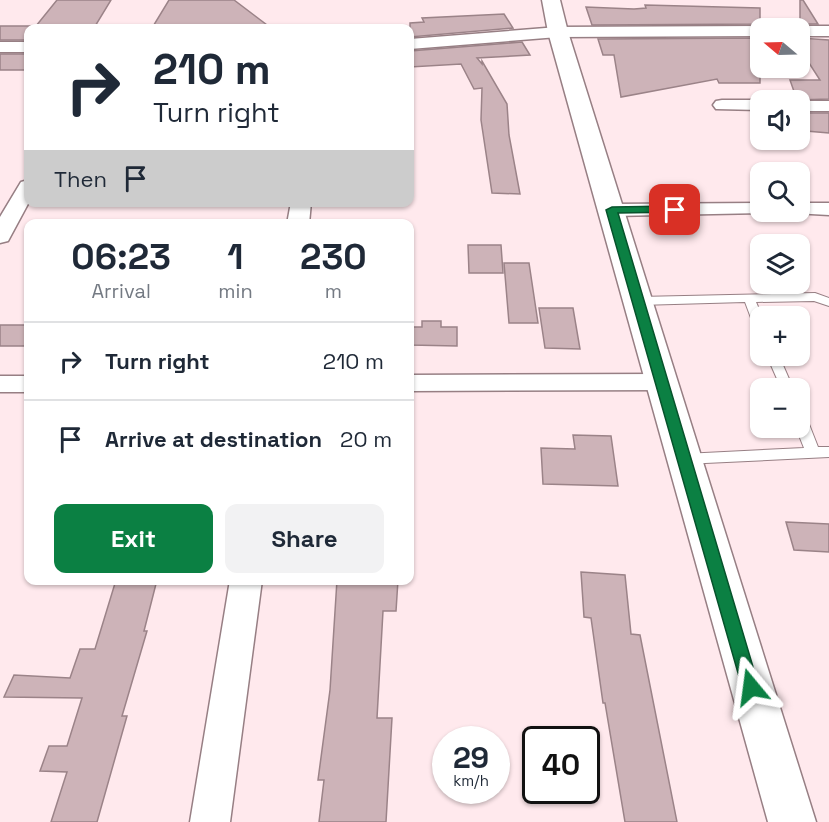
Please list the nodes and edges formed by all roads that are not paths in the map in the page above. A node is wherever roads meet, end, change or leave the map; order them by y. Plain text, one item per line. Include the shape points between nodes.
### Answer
1 (551, 0) edge
2 (750, 31) edge
3 (810, 31) edge
4 (829, 31) edge
5 (558, 32) junction
6 (414, 44) edge
7 (0, 47) edge
8 (24, 47) edge
9 (722, 105) dead end
10 (750, 105) edge
11 (810, 106) edge
12 (829, 106) edge
13 (24, 193) edge
14 (750, 209) edge
15 (810, 209) edge
16 (829, 209) edge
17 (612, 210) junction
18 (0, 236) edge
19 (749, 298) junction
20 (639, 301) junction
21 (829, 302) edge
22 (752, 306) edge
23 (662, 382) junction
24 (414, 383) edge
25 (0, 384) edge
26 (24, 384) edge
27 (807, 438) edge
28 (813, 452) junction
29 (829, 452) edge
30 (684, 459) junction
31 (245, 585) edge
32 (210, 822) edge
33 (792, 822) edge

1 - 5 street
2 - 5 street
3 - 4 street
5 - 6 street
5 - 17 street
7 - 8 street
9 - 10 street
11 - 12 street
13 - 18 street
14 - 17 street
15 - 16 street
17 - 20 street
19 - 20 lane
19 - 21 lane via 815,297
19 - 22 lane
20 - 23 street
23 - 24 street
23 - 30 street
25 - 26 street
27 - 28 lane
28 - 29 lane
28 - 30 lane
30 - 33 street
31 - 32 street

